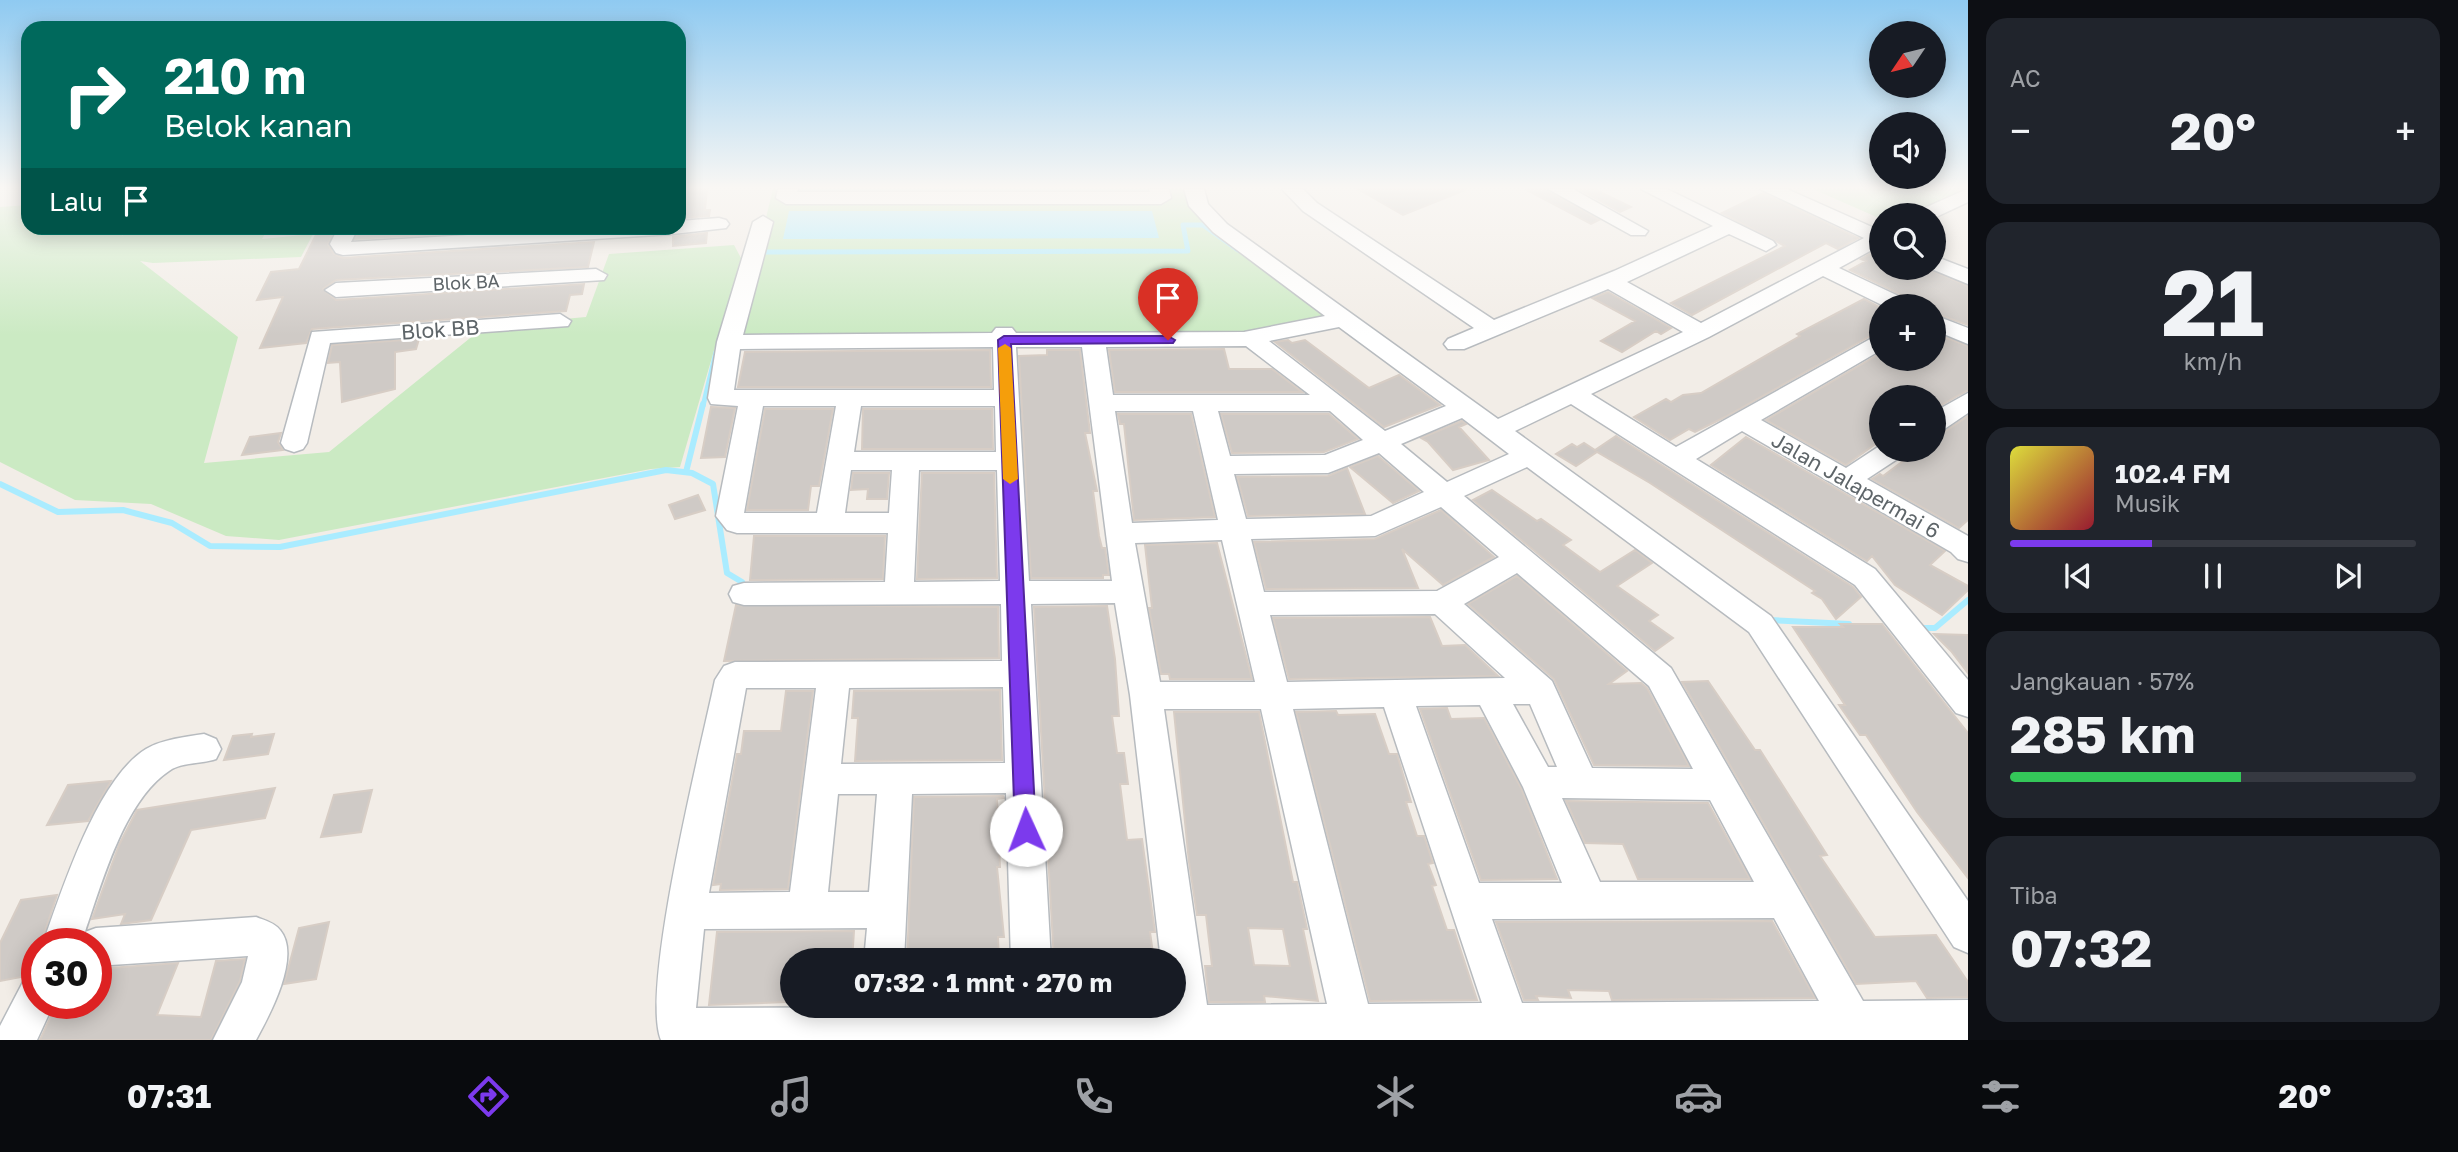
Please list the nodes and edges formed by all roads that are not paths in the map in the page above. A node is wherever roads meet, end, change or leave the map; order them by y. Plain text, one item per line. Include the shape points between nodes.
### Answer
1 (343, 238) edge
2 (413, 238) edge
3 (500, 238) edge
4 (759, 238) edge
5 (1232, 238) edge
6 (1355, 238) edge
7 (1704, 238) edge
8 (1751, 238) edge
9 (1869, 243) edge
10 (1766, 245) dead end
11 (1946, 249) edge
12 (1968, 259) edge
13 (1821, 267) junction
14 (1946, 267) edge
15 (596, 275) dead end
16 (1968, 277) edge
17 (1615, 279) junction
18 (485, 281) junction
19 (336, 290) dead end
20 (1876, 294) edge
21 (1337, 320) junction
22 (560, 321) dead end
23 (469, 326) junction
24 (1946, 327) edge
25 (1707, 328) junction
26 (1491, 329) junction
27 (1004, 337) junction
28 (1968, 337) edge
29 (730, 339) junction
30 (1252, 339) junction
31 (1093, 341) junction
32 (1456, 344) dead end
33 (1869, 347) edge
34 (1573, 394) junction
35 (1007, 398) junction
36 (849, 400) junction
37 (751, 401) junction
38 (1968, 401) edge
39 (1101, 403) junction
40 (1204, 403) junction
41 (1336, 403) junction
42 (1460, 409) junction
43 (1946, 416) edge
44 (1742, 420) junction
45 (1495, 429) junction
46 (1379, 442) junction
47 (294, 443) dead end
48 (1525, 457) junction
49 (1677, 458) junction
50 (839, 461) junction
51 (906, 461) junction
52 (1010, 461) junction
53 (1875, 462) edge
54 (1219, 465) junction
55 (1847, 480) junction
56 (1443, 496) junction
57 (830, 522) junction
58 (903, 523) junction
59 (1234, 531) junction
60 (1120, 533) junction
61 (1966, 546) edge
62 (1518, 559) junction
63 (1128, 592) junction
64 (898, 593) junction
65 (1015, 593) junction
66 (744, 594) dead end
67 (1442, 602) junction
68 (1252, 604) junction
69 (834, 674) junction
70 (1019, 674) junction
71 (1541, 690) junction
72 (1489, 691) junction
73 (1395, 692) junction
74 (1964, 692) edge
75 (1146, 695) junction
76 (1274, 696) junction
77 (204, 749) dead end
78 (1023, 778) junction
79 (822, 779) junction
80 (895, 779) junction
81 (1580, 780) junction
82 (1538, 782) junction
83 (1720, 785) junction
84 (1784, 900) junction
85 (1467, 901) junction
86 (1588, 901) junction
87 (807, 910) junction
88 (887, 910) junction
89 (687, 911) junction
90 (68, 928) edge
91 (1968, 934) edge
92 (112, 946) edge
93 (885, 948) edge
94 (1030, 948) edge
95 (864, 1018) edge
96 (1051, 1018) edge
97 (26, 1019) edge
98 (1968, 1021) edge
99 (1509, 1024) junction
100 (1857, 1031) edge
101 (1354, 1032) edge
102 (1190, 1033) edge
103 (15, 1040) edge
104 (234, 1040) edge

1 - 2 street via 343,249
3 - 18 street
4 - 29 street
5 - 21 street
6 - 26 street
7 - 17 street
8 - 10 street
9 - 13 street
11 - 12 street
13 - 20 street
13 - 25 street
14 - 16 street
15 - 18 street, Blok BA
17 - 25 street
17 - 26 street
18 - 19 street, Blok BA
18 - 23 street
21 - 30 street
21 - 42 street
22 - 23 street, Blok BB
23 - 47 street, Blok BB via 320,337
24 - 28 street
25 - 34 street
26 - 32 street
27 - 29 street
27 - 31 street
27 - 35 street
29 - 37 street via 719,397
30 - 31 street
30 - 41 street
31 - 39 street
33 - 44 street
34 - 45 street
34 - 49 street
35 - 36 street
35 - 52 street
36 - 37 street
36 - 50 street
37 - 57 street via 732,520
38 - 43 street
39 - 40 street
39 - 60 street
40 - 41 street
40 - 54 street
41 - 46 street
42 - 45 street
42 - 46 street
44 - 49 street
44 - 55 street, Jalan Jalapermai 6
45 - 48 street
46 - 54 street via 1328,464
46 - 56 street
48 - 56 street
48 - 91 street via 1753,618
49 - 74 street via 1865,577
50 - 51 street
50 - 57 street
51 - 52 street
51 - 58 street
52 - 65 street
53 - 55 street
54 - 59 street
55 - 61 street, Jalan Jalapermai 6
56 - 59 street via 1374,526
56 - 62 street
57 - 58 street
58 - 64 street
59 - 60 street
59 - 68 street
60 - 63 street
62 - 67 street
62 - 83 street via 1660,677
63 - 65 street
63 - 75 street
64 - 65 street
64 - 66 street
65 - 70 street
67 - 68 street
67 - 71 street
68 - 76 street
69 - 70 street
69 - 79 street
69 - 89 street via 735,675 731,680
70 - 78 street
71 - 72 street
71 - 81 street
72 - 73 street
72 - 82 street
73 - 76 street
73 - 85 street
75 - 76 street
75 - 102 street
76 - 101 street
77 - 90 street via 159,759 141,774 98,845
78 - 80 street
78 - 94 street
79 - 80 street
79 - 87 street
80 - 88 street
81 - 82 street
81 - 83 street
82 - 86 street
83 - 84 street
84 - 86 street
84 - 100 street
85 - 86 street
85 - 99 street
87 - 88 street
87 - 89 street
88 - 93 street
89 - 95 street via 675,1010 677,1029
92 - 104 street via 256,936 267,944 264,979
96 - 102 street
97 - 103 street
98 - 100 street
99 - 100 street
99 - 101 street
101 - 102 street

